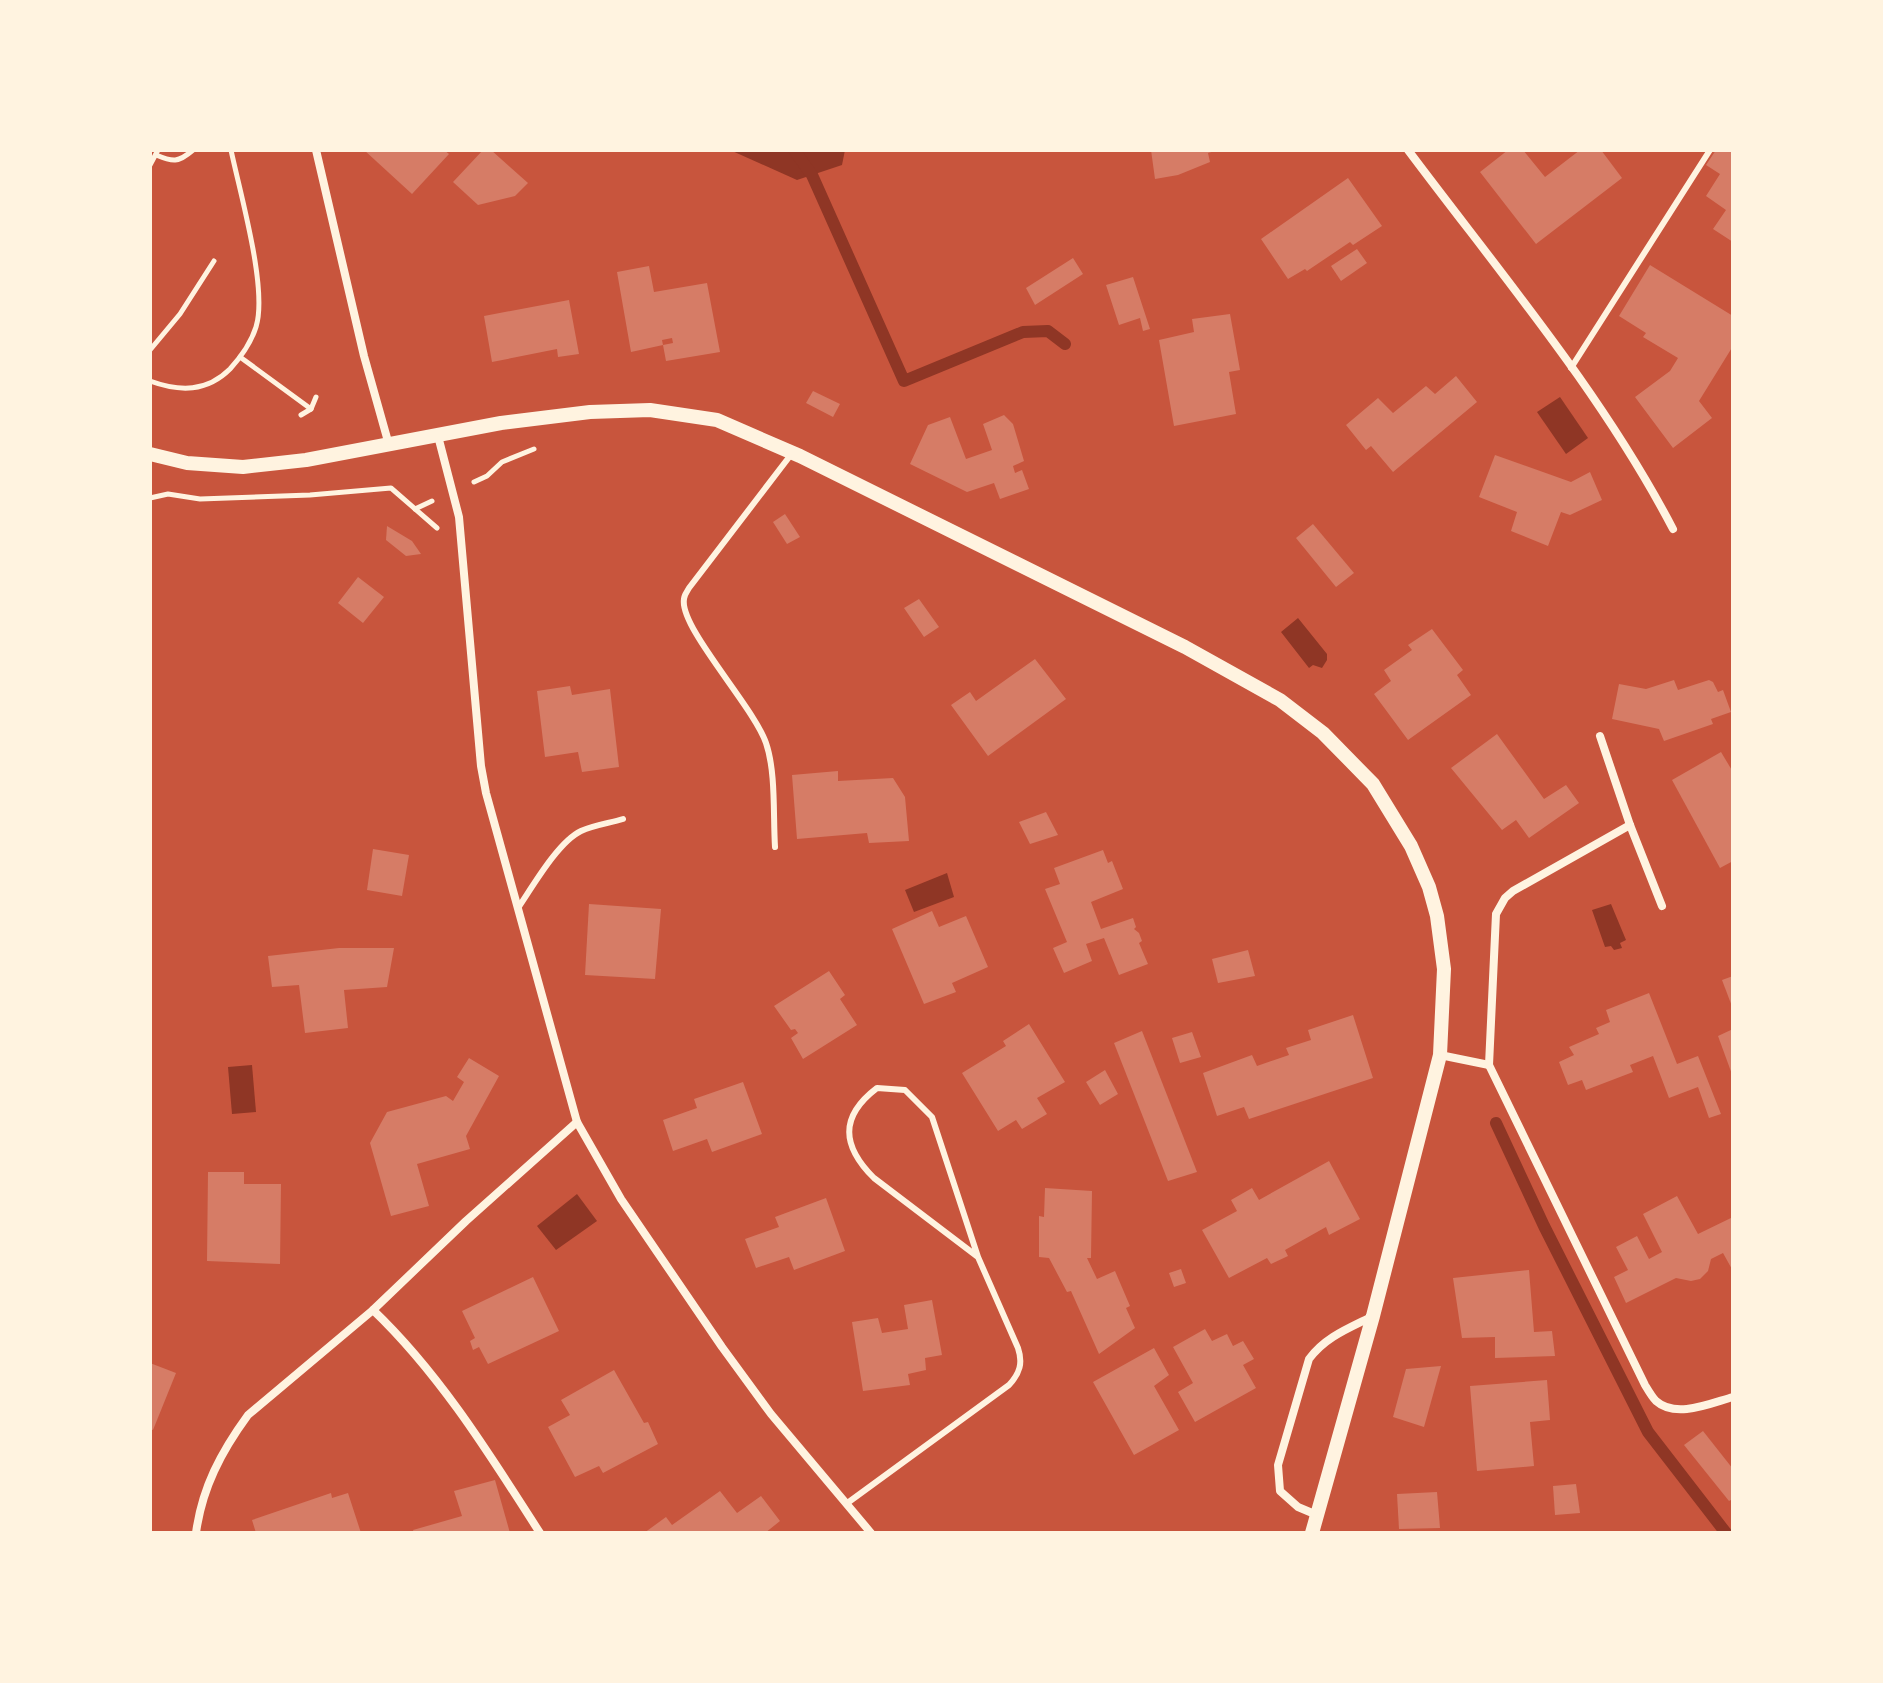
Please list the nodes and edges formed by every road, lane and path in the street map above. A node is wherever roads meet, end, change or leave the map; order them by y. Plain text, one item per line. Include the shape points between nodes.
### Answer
1 (193, 150) edge
2 (231, 150) edge
3 (316, 150) edge
4 (1408, 150) edge
5 (1710, 150) edge
6 (157, 152) edge
7 (150, 165) edge
8 (214, 261) dead end
9 (150, 350) edge
10 (240, 357) junction
11 (1571, 368) junction
12 (150, 381) edge
13 (316, 397) dead end
14 (311, 409) junction
15 (301, 415) dead end
16 (438, 436) junction
17 (390, 445) junction
18 (541, 446) dead end
19 (793, 452) junction
20 (150, 454) edge
21 (454, 491) junction
22 (150, 498) edge
23 (415, 509) junction
24 (1673, 529) dead end
25 (462, 549) junction
26 (1600, 736) dead end
27 (623, 819) dead end
28 (1630, 825) junction
29 (775, 847) dead end
30 (1662, 906) dead end
31 (518, 908) junction
32 (1440, 1055) junction
33 (1489, 1065) junction
34 (577, 1122) junction
35 (978, 1257) junction
36 (373, 1310) junction
37 (1373, 1316) junction
38 (1733, 1397) edge
39 (846, 1504) junction
40 (1317, 1515) junction
41 (196, 1533) edge
42 (540, 1533) edge
43 (871, 1533) edge
44 (1312, 1533) edge

1 - 6 path via 173,162
2 - 10 path via 260,291 256,328
3 - 17 street
4 - 11 street
5 - 11 lane
6 - 7 path
8 - 9 path
10 - 12 path via 199,388
10 - 14 path
11 - 24 street via 1642,472
13 - 14 path
14 - 15 path
16 - 17 street
16 - 19 street via 546,417 650,410 717,420
16 - 21 street
17 - 20 street via 243,467
18 - 21 path
19 - 29 lane via 683,599 692,631 732,683 765,740
19 - 32 street via 1185,647 1280,700 1323,733 1373,784 1429,887 1444,969
21 - 23 path
21 - 25 street
22 - 23 path via 391,488
23 - 25 path
25 - 31 street via 481,766
26 - 28 street
27 - 31 lane via 573,836
28 - 30 street
28 - 33 street via 1513,891 1500,906
31 - 34 street
32 - 33 street
32 - 37 street
33 - 38 street via 1657,1402 1684,1410
34 - 36 street
34 - 39 street via 621,1199 722,1347
35 - 35 lane via 932,1117 905,1090 877,1088 849,1122 858,1159 874,1178
35 - 39 lane via 1021,1355 1016,1378
36 - 41 street via 248,1415 206,1486
36 - 42 street via 449,1398
37 - 40 street
37 - 40 street via 1330,1337 1309,1359 1278,1465 1280,1491
39 - 43 street
40 - 44 street

